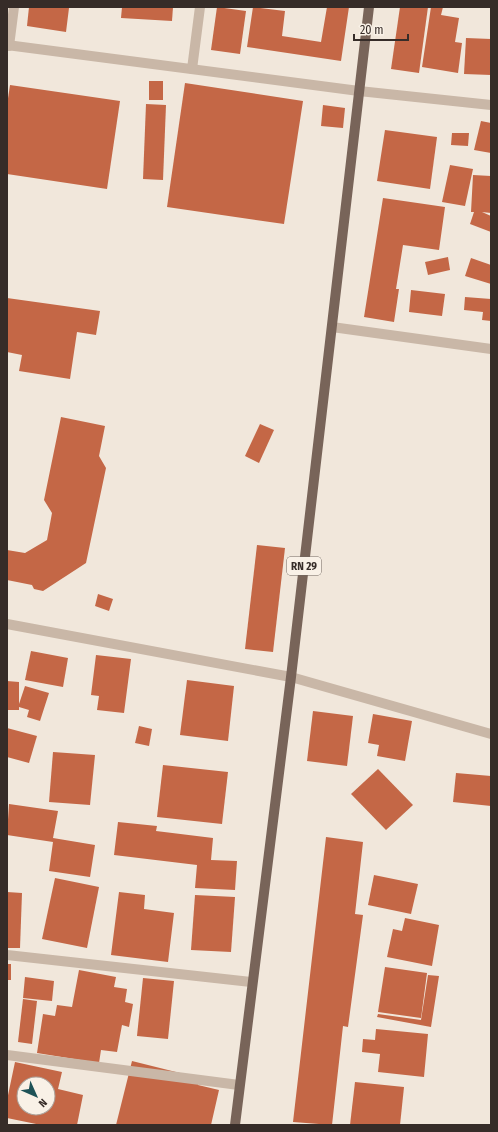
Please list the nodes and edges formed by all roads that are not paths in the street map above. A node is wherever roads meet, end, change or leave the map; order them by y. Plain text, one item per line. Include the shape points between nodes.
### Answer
1 (14, 7) edge
2 (200, 7) edge
3 (368, 7) edge
4 (8, 46) edge
5 (192, 69) junction
6 (359, 91) junction
7 (491, 105) edge
8 (332, 327) junction
9 (491, 349) edge
10 (7, 624) edge
11 (291, 677) junction
12 (491, 734) edge
13 (7, 955) edge
14 (251, 982) junction
15 (7, 1055) edge
16 (239, 1085) junction
17 (235, 1125) edge

1 - 4 street
2 - 5 street
3 - 6 main road, RN 29
4 - 5 street
5 - 6 street
6 - 7 street
6 - 8 main road, RN 29
8 - 9 street
8 - 11 main road, RN 29
10 - 11 street
11 - 12 street
11 - 14 main road, RN 29
13 - 14 street
14 - 16 main road, RN 29
15 - 16 street
16 - 17 main road, RN 29

